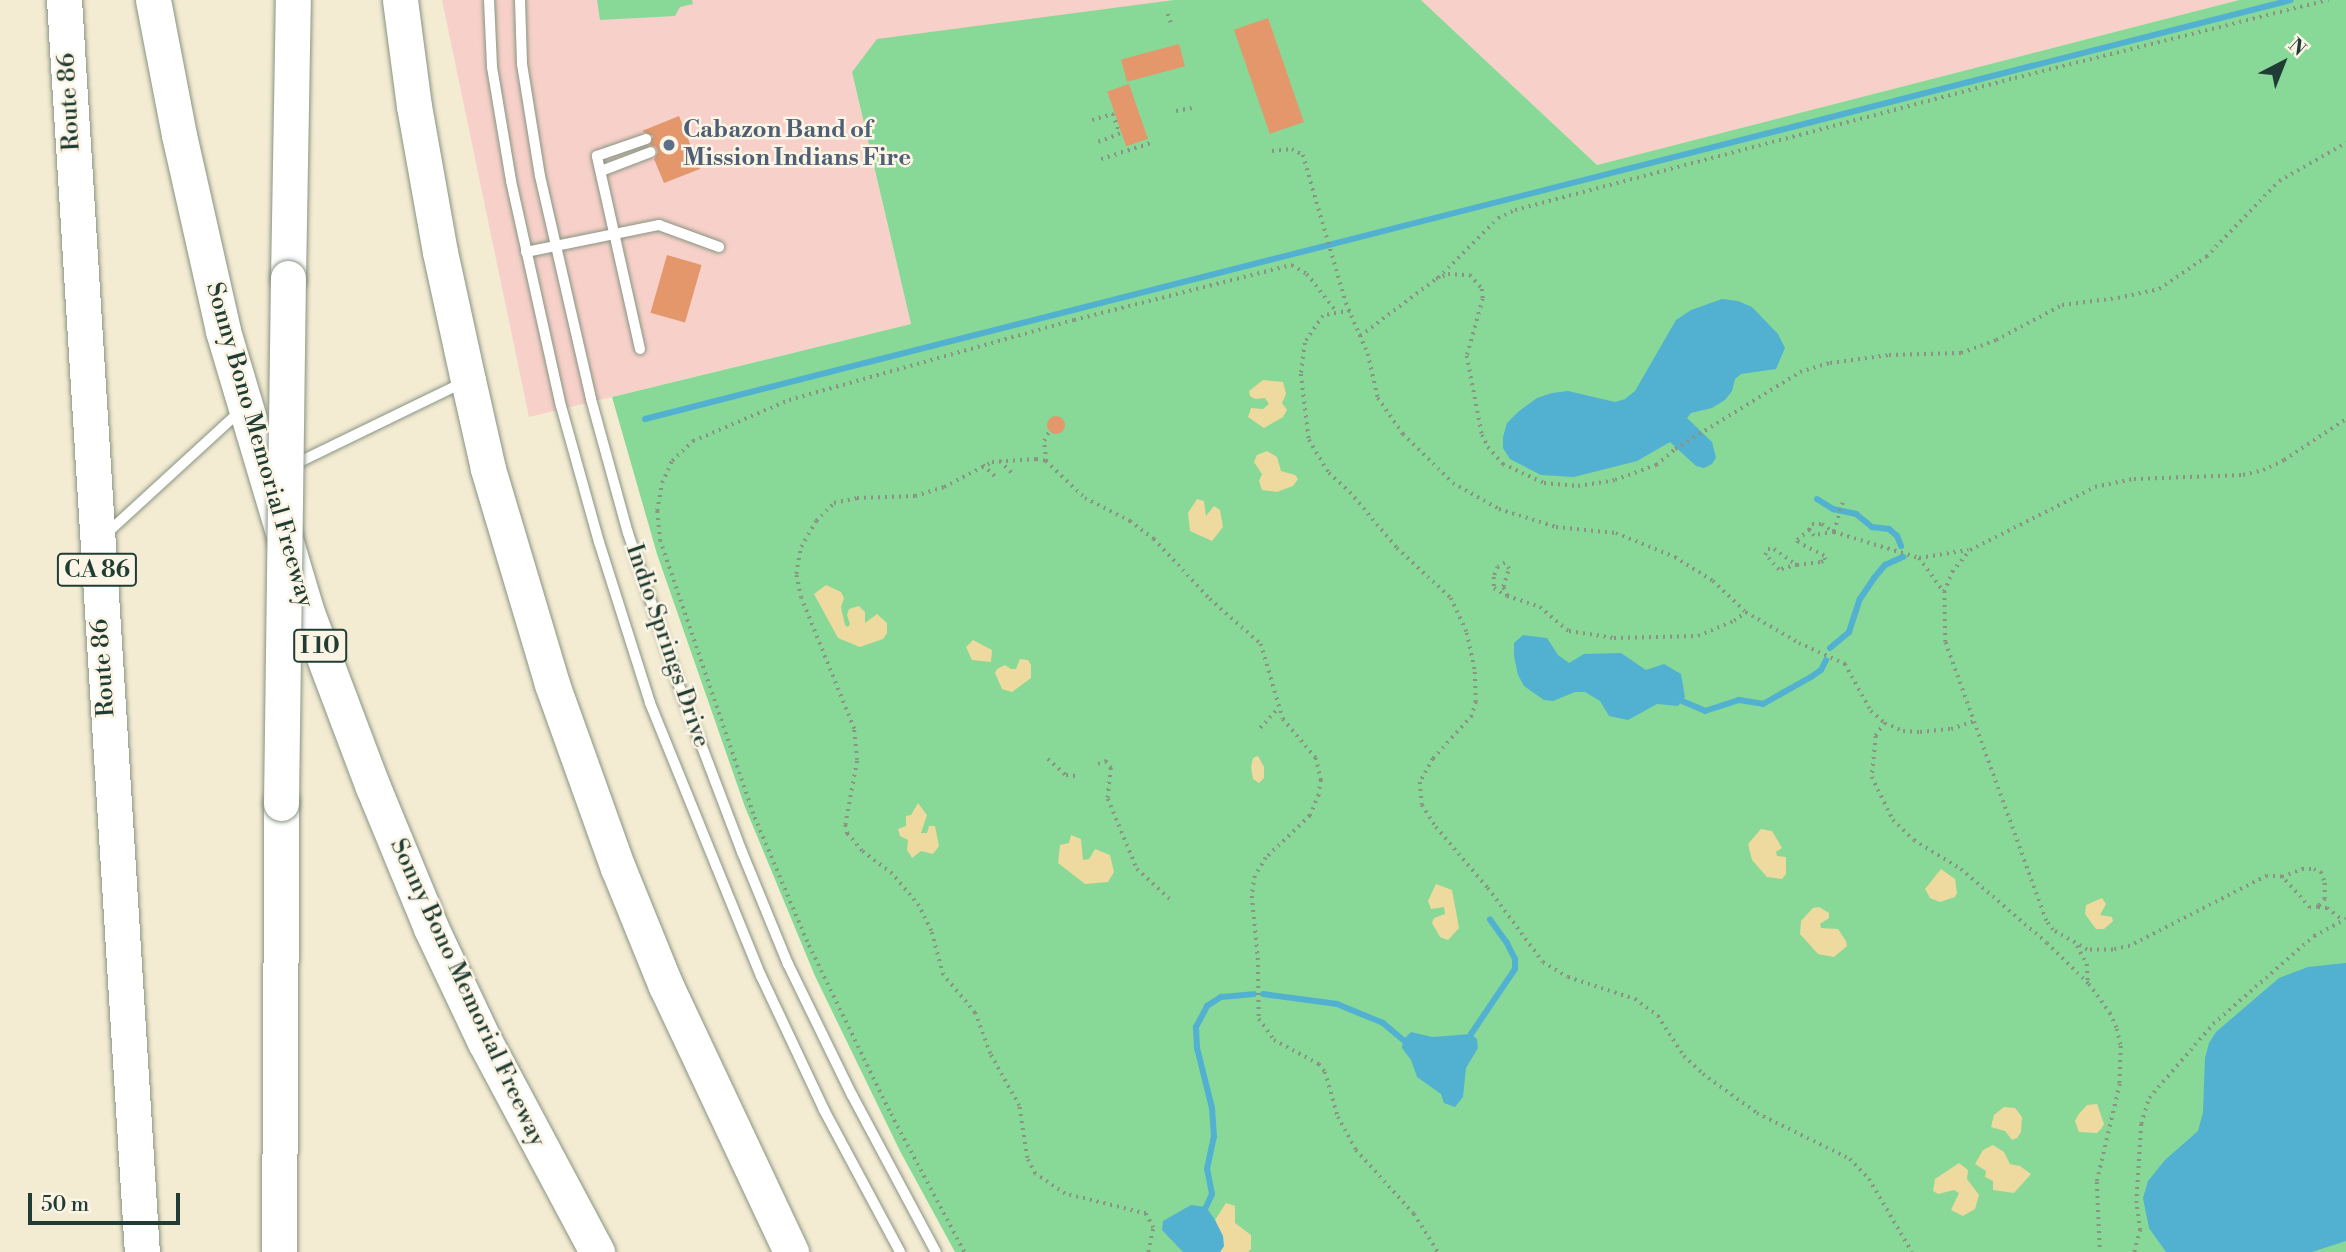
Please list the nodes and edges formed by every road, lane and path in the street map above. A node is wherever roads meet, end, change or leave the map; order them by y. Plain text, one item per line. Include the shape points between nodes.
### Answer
1 (64, 0) edge
2 (153, 0) edge
3 (293, 0) edge
4 (400, 0) edge
5 (489, 0) edge
6 (520, 0) edge
7 (2328, 0) edge
8 (1168, 14) dead end
9 (1171, 23) dead end
10 (1192, 108) dead end
11 (1176, 111) dead end
12 (1091, 120) dead end
13 (646, 139) dead end
14 (1097, 142) dead end
15 (1154, 142) dead end
16 (2346, 143) edge
17 (1272, 151) dead end
18 (651, 152) dead end
19 (1101, 159) dead end
20 (601, 171) junction
21 (614, 233) junction
22 (556, 245) junction
23 (719, 247) dead end
24 (526, 252) junction
25 (1436, 279) junction
26 (1336, 311) junction
27 (1350, 311) junction
28 (1360, 336) junction
29 (640, 349) dead end
30 (468, 380) junction
31 (244, 407) junction
32 (2346, 419) edge
33 (1049, 432) dead end
34 (1000, 461) junction
35 (1046, 461) junction
36 (983, 466) junction
37 (1015, 476) dead end
38 (266, 478) junction
39 (998, 479) dead end
40 (1843, 503) dead end
41 (1809, 530) junction
42 (1834, 532) junction
43 (96, 544) junction
44 (1970, 550) junction
45 (1919, 558) junction
46 (1797, 565) junction
47 (1944, 592) junction
48 (1507, 596) junction
49 (1746, 611) junction
50 (1279, 708) junction
51 (1974, 721) junction
52 (1885, 723) junction
53 (1260, 728) dead end
54 (1048, 758) dead end
55 (1098, 764) dead end
56 (1077, 776) dead end
57 (2282, 877) junction
58 (1170, 899) dead end
59 (2318, 907) junction
60 (2344, 920) edge
61 (2076, 945) junction
62 (2089, 984) junction
63 (142, 1252) edge
64 (279, 1252) edge
65 (597, 1252) edge
66 (791, 1252) edge
67 (900, 1252) edge
68 (936, 1252) edge
69 (964, 1252) edge
70 (1148, 1252) edge
71 (1438, 1252) edge
72 (1912, 1252) edge
73 (2100, 1252) edge
74 (2134, 1252) edge

1 - 43 highway, Route 86 / CA 86
2 - 31 highway, Sonny Bono Memorial Freeway / I 10 via 200,234
3 - 64 highway, bridge
4 - 30 highway via 414,106
5 - 24 lane, Indio Springs Drive via 492,67
6 - 22 lane, Indio Springs Drive via 522,64
7 - 25 path via 1515,210 1499,218
8 - 9 path
10 - 11 path
12 - 14 path via 1113,114 1117,123 1120,134
13 - 20 lane via 597,156
15 - 19 path
16 - 25 path via 2279,181 2206,257 2159,289 2062,305 1961,353 1889,355 1810,368 1763,393 1643,472 1578,486 1544,483 1503,464 1482,435 1467,356 1482,289 1470,275 1448,274
17 - 27 path via 1298,151 1308,169
18 - 20 lane
20 - 21 lane
21 - 22 lane
21 - 23 lane via 659,225
21 - 29 lane
22 - 24 lane
22 - 68 lane, Indio Springs Drive via 628,533 719,791 788,964
24 - 67 lane, Indio Springs Drive via 561,406 650,703 761,976 824,1110
25 - 28 path
26 - 27 path
26 - 69 path via 1307,274 1292,265 1074,320 789,400 693,441 672,461 662,483 657,512 660,541 772,862 889,1111
26 - 72 path via 1316,322 1301,358 1309,440 1329,473 1397,548 1451,598 1467,634 1475,672 1472,716 1433,759 1420,782 1422,805 1544,962 1558,973 1644,1004 1703,1074 1757,1113 1850,1159 1869,1179
27 - 28 path
28 - 49 path via 1388,416 1453,483 1499,509 1556,527 1616,533 1645,543 1698,570
30 - 38 lane
30 - 66 highway via 488,469 552,684 618,868 708,1079
31 - 38 highway, Sonny Bono Memorial Freeway / I 10
31 - 43 lane
32 - 44 path via 2263,470 2243,475 2114,481
33 - 35 path via 1044,441
34 - 35 path
34 - 36 path
34 - 37 path
35 - 50 path via 1085,498 1154,539 1210,599 1250,633 1267,657
36 - 39 path
36 - 70 path via 915,496 834,503 816,521 801,547 796,574 801,598 850,713 855,737 857,760 845,825 852,842 892,874 926,919 943,975 975,1013 990,1054 1019,1106 1027,1158 1035,1174 1065,1194 1146,1214 1153,1228
38 - 65 highway, Sonny Bono Memorial Freeway / I 10 via 306,610 431,928 490,1053
40 - 42 path
41 - 42 path via 1814,536
41 - 42 path via 1812,524 1822,524
41 - 46 path via 1798,543 1825,560
42 - 45 path
43 - 63 highway, Route 86 / CA 86
44 - 45 path
44 - 47 path via 1952,572
45 - 47 path
46 - 46 path via 1774,549 1765,555 1779,570
47 - 51 path via 1945,642
48 - 48 path via 1494,588 1498,566 1505,563 1509,569 1503,587
48 - 49 path via 1540,607 1569,631 1614,638 1698,636
49 - 52 path via 1845,664 1871,711
50 - 53 path
50 - 71 path via 1316,758 1321,780 1310,816 1266,858 1255,876 1251,897 1259,1019 1274,1040 1319,1063 1338,1117 1356,1150 1414,1214
51 - 52 path via 1920,732
51 - 61 path via 2046,921
52 - 62 path via 1876,736 1872,777 1893,820 1914,840 1961,869
54 - 56 path via 1066,775
55 - 58 path via 1106,761 1111,768 1108,799 1136,869
57 - 59 path via 2300,901
57 - 59 path via 2302,869 2321,872 2325,899
57 - 61 path via 2267,876 2130,946 2099,951
59 - 60 path
60 - 74 path via 2314,936 2213,1024 2149,1098 2141,1124 2136,1192 2140,1230
61 - 62 path via 2087,964
62 - 73 path via 2117,1029 2122,1063 2097,1182

